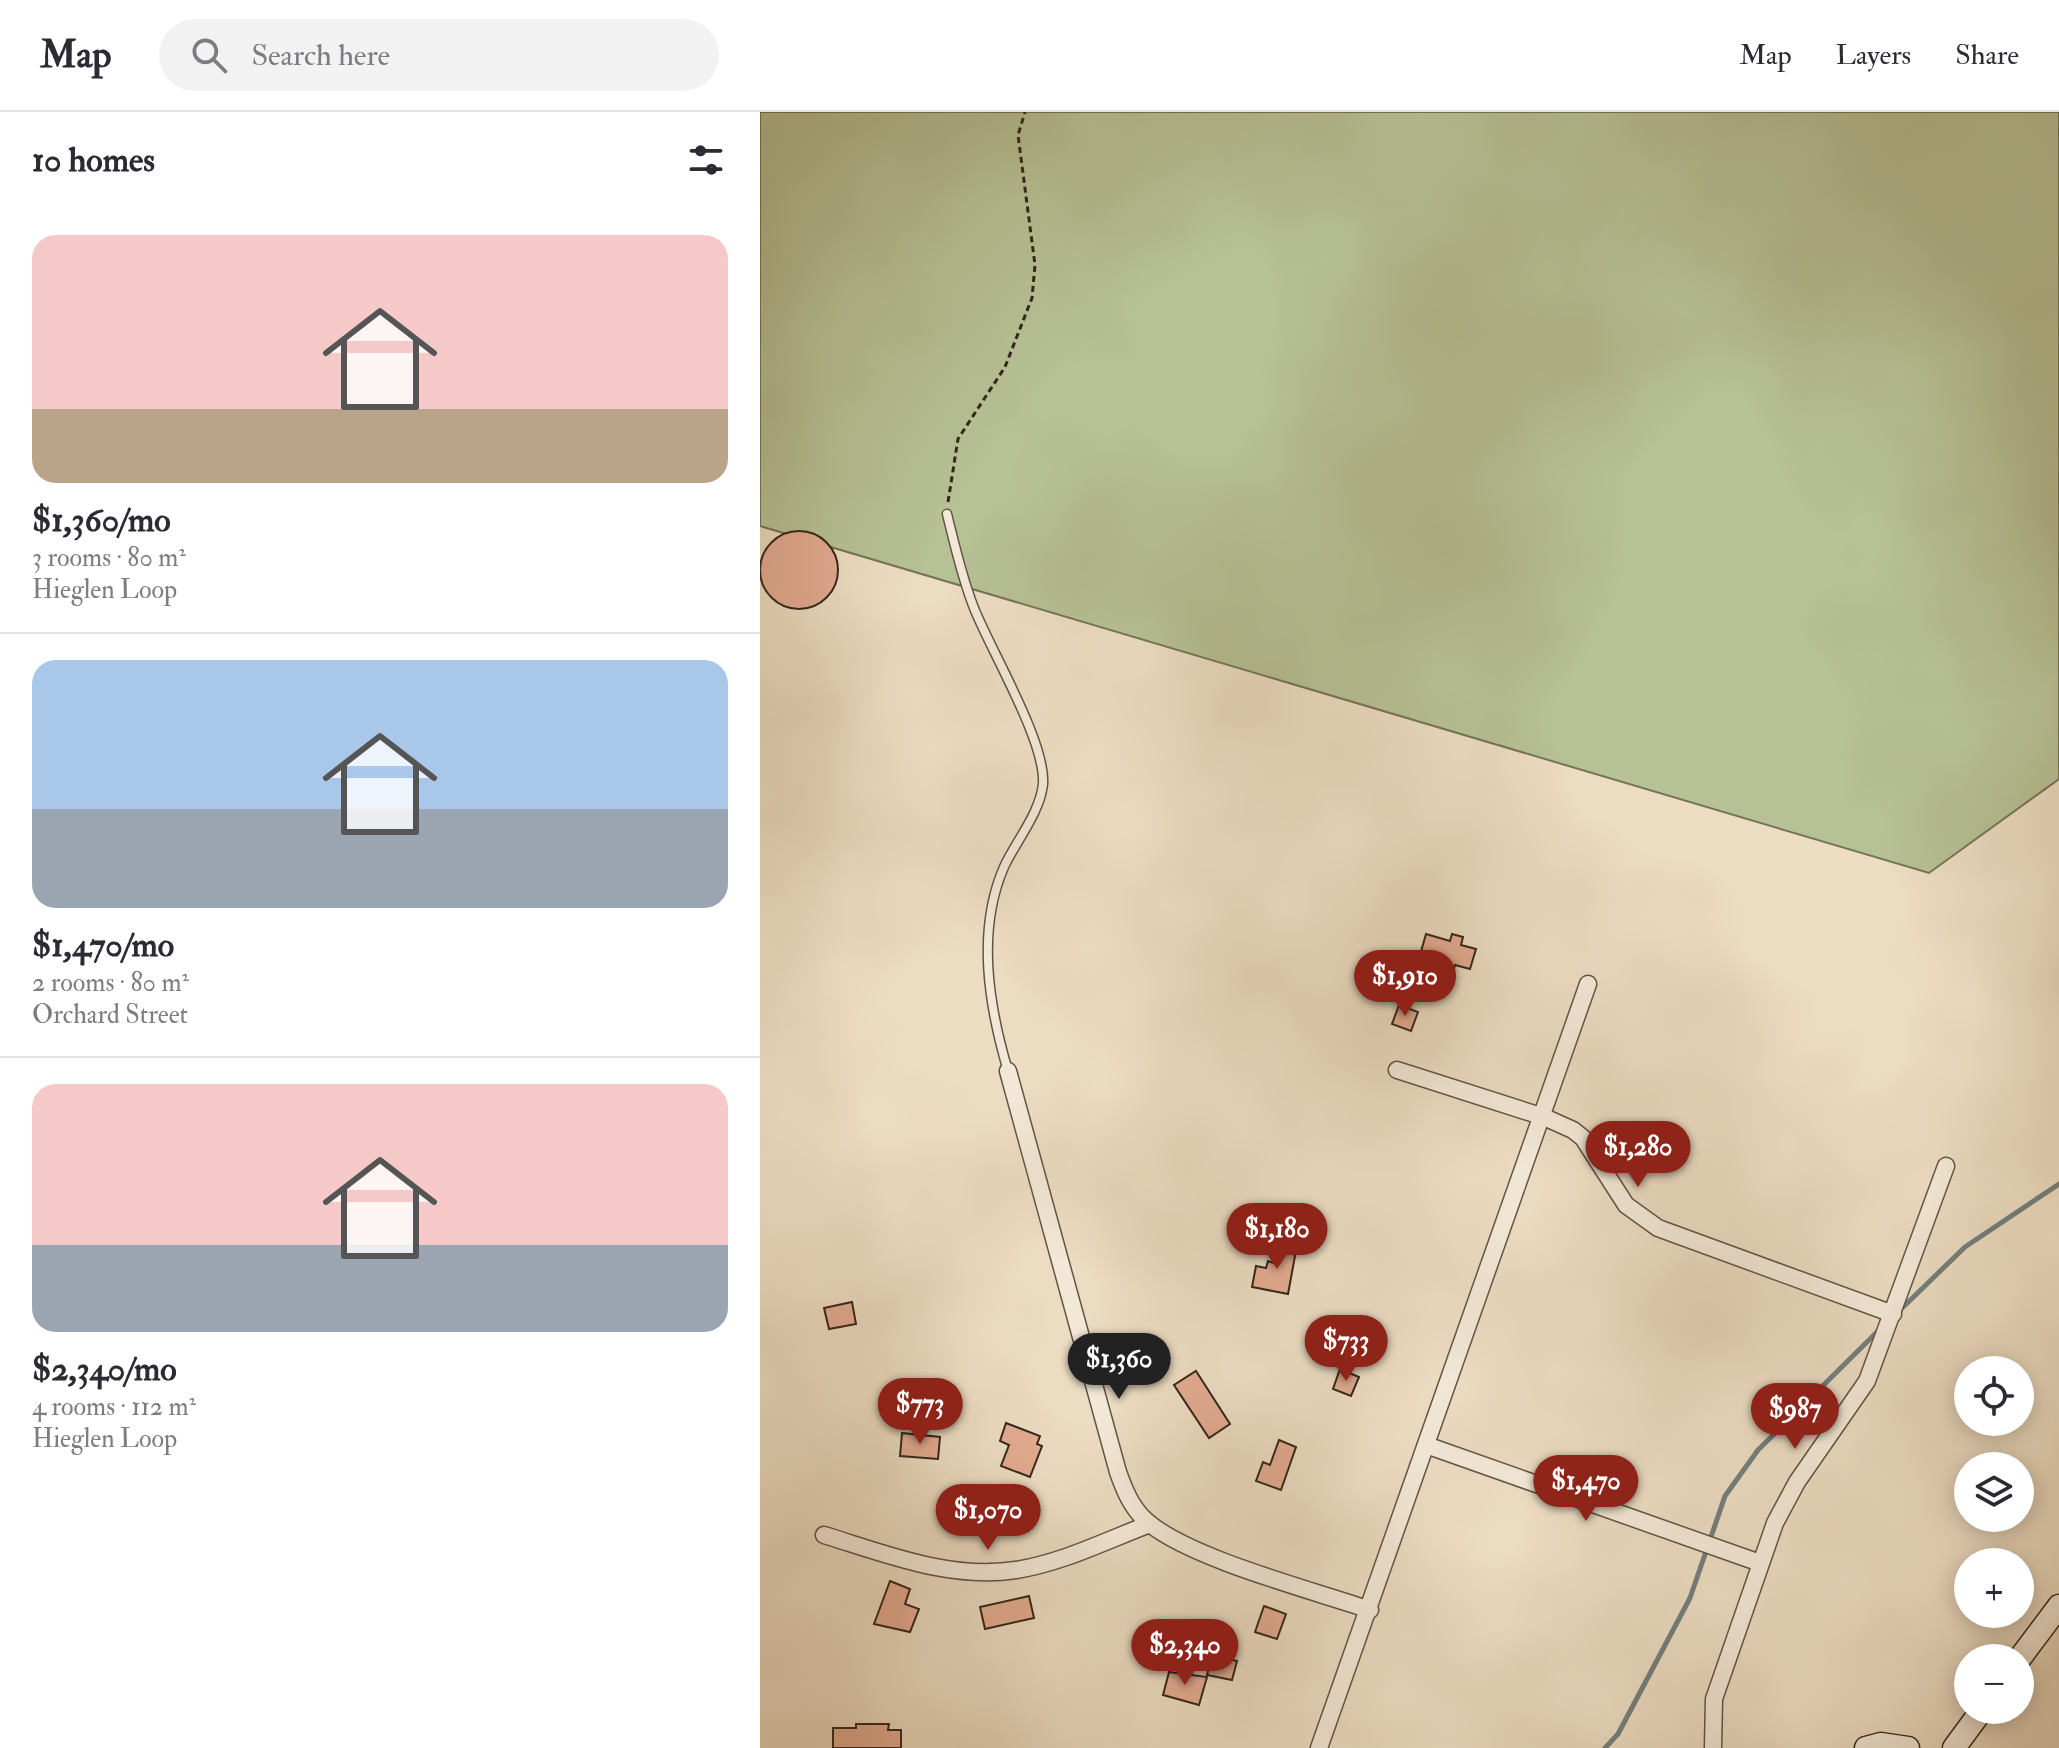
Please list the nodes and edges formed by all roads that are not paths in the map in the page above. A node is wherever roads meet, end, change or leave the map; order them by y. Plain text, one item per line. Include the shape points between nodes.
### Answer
1 (947, 514) road end
2 (1588, 984) dead end
3 (1397, 1070) dead end
4 (1008, 1071) joint
5 (1544, 1117) junction
6 (1946, 1166) dead end
7 (1893, 1314) junction
8 (1426, 1445) junction
9 (1150, 1524) junction
10 (824, 1535) dead end
11 (1760, 1563) junction
12 (2059, 1606) edge
13 (1370, 1610) junction
14 (2030, 1644) edge
15 (1972, 1724) edge
16 (1319, 1748) edge
17 (1713, 1748) edge
18 (1866, 1748) edge
19 (1908, 1748) edge
20 (1954, 1748) edge

1 - 4 lane via 973,606 1030,734 1043,784 1004,868 990,920 991,997
2 - 5 street
3 - 5 street
4 - 9 street via 1118,1472 1131,1502
5 - 7 street via 1583,1138 1615,1191 1638,1217 1686,1240
5 - 8 street
6 - 7 street
7 - 11 street via 1867,1381 1785,1501
8 - 11 street
8 - 13 street
9 - 10 street via 1040,1565 988,1572 919,1564
9 - 13 street via 1211,1554
11 - 17 street via 1714,1699
12 - 14 main road
13 - 16 street
15 - 20 main road
18 - 19 main road

